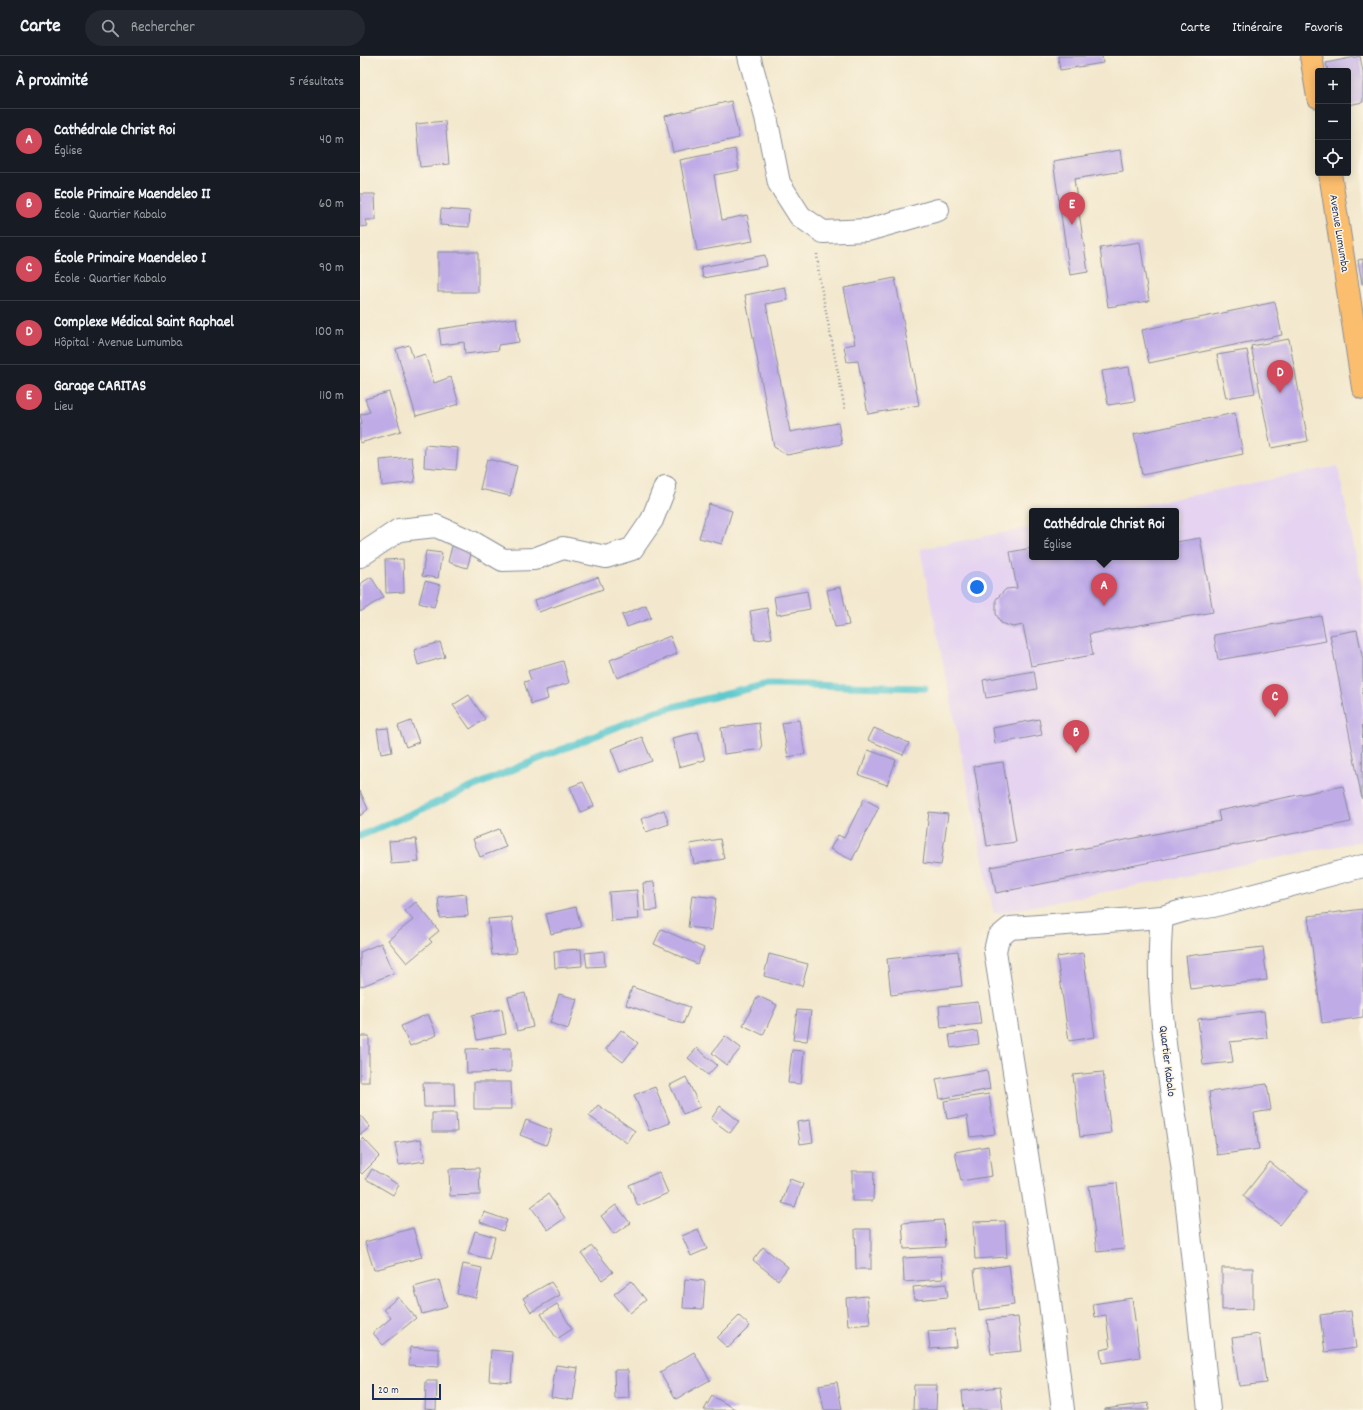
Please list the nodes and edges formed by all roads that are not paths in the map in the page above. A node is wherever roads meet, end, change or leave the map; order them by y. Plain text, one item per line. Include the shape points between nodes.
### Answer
1 (749, 56) edge
2 (1311, 56) edge
3 (1315, 79) edge
4 (1330, 176) edge
5 (938, 210) dead end
6 (1363, 388) edge
7 (665, 487) dead end
8 (360, 556) edge
9 (1363, 866) edge
10 (1162, 917) junction
11 (1063, 1410) edge
12 (1209, 1410) edge

1 - 5 street via 766,117 778,183 800,216 823,232 868,230
2 - 3 highway
4 - 6 highway, Avenue Lumumba
7 - 8 street via 652,520 632,549 606,557 563,548 534,559 503,560 472,542 436,526 399,530
9 - 10 street
10 - 11 street via 1010,928 998,938 995,951 1049,1294
10 - 12 street, Quartier Kabalo via 1159,944 1163,1023 1184,1179

